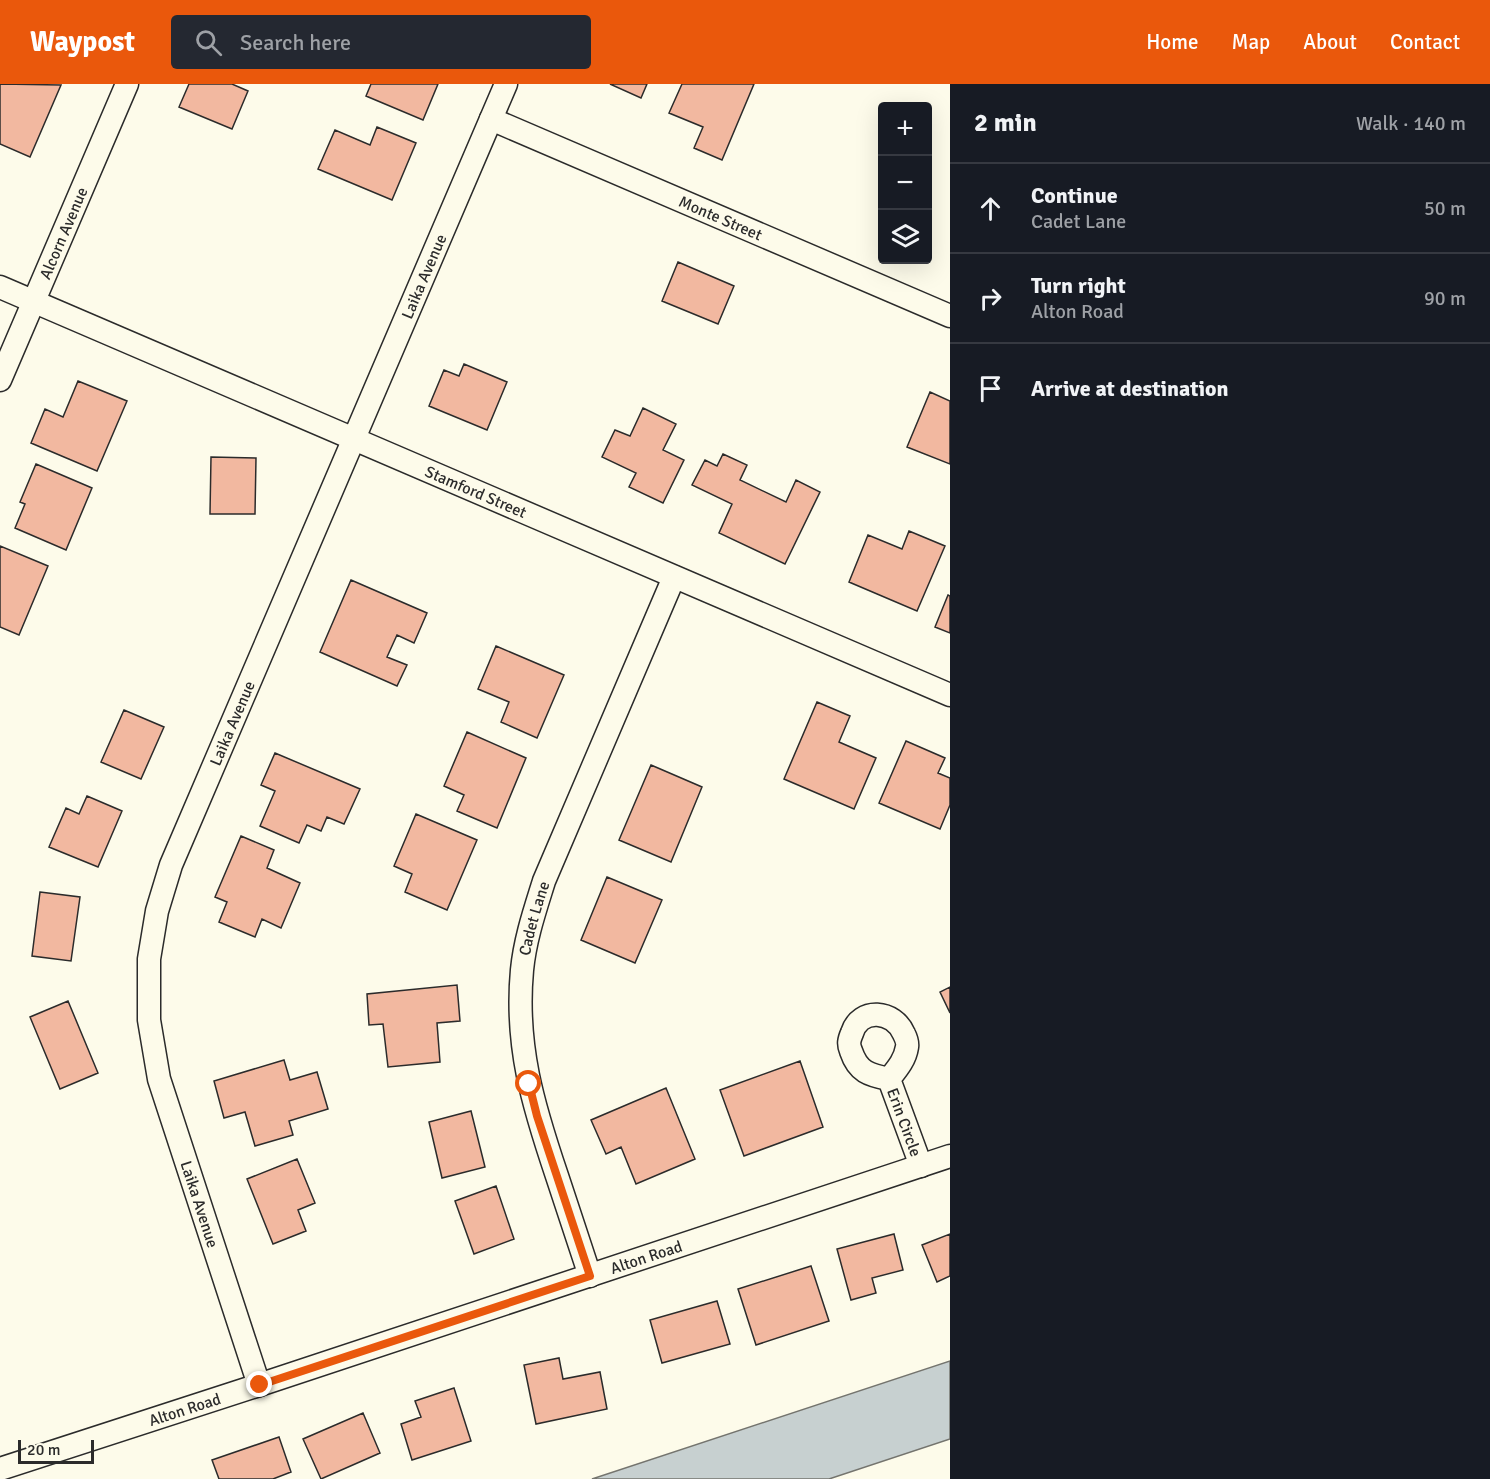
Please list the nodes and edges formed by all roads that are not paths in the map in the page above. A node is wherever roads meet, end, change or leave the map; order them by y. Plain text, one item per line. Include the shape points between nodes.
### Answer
1 (127, 84) edge
2 (506, 84) edge
3 (491, 119) junction
4 (0, 287) edge
5 (34, 302) junction
6 (950, 316) edge
7 (0, 380) edge
8 (354, 439) junction
9 (674, 577) junction
10 (950, 695) edge
11 (889, 1079) dead end
12 (950, 1156) edge
13 (921, 1166) junction
14 (590, 1276) junction
15 (260, 1385) junction
16 (0, 1469) edge

1 - 5 street, Alcorn Avenue
2 - 3 street, Laika Avenue
3 - 6 street, Monte Street
3 - 8 street, Laika Avenue
4 - 5 street, Stamford Street
5 - 7 street, Alcorn Avenue
5 - 8 street, Stamford Street
8 - 9 street, Stamford Street
8 - 15 street, Laika Avenue via 171,865 157,911 149,959 149,1020 159,1079
9 - 10 street, Stamford Street
9 - 14 street, Cadet Lane via 544,881 522,969 521,1030 529,1084
11 - 13 street, Erin Circle
12 - 13 street, Alton Road
13 - 14 street, Alton Road
14 - 15 street, Alton Road
15 - 16 street, Alton Road

